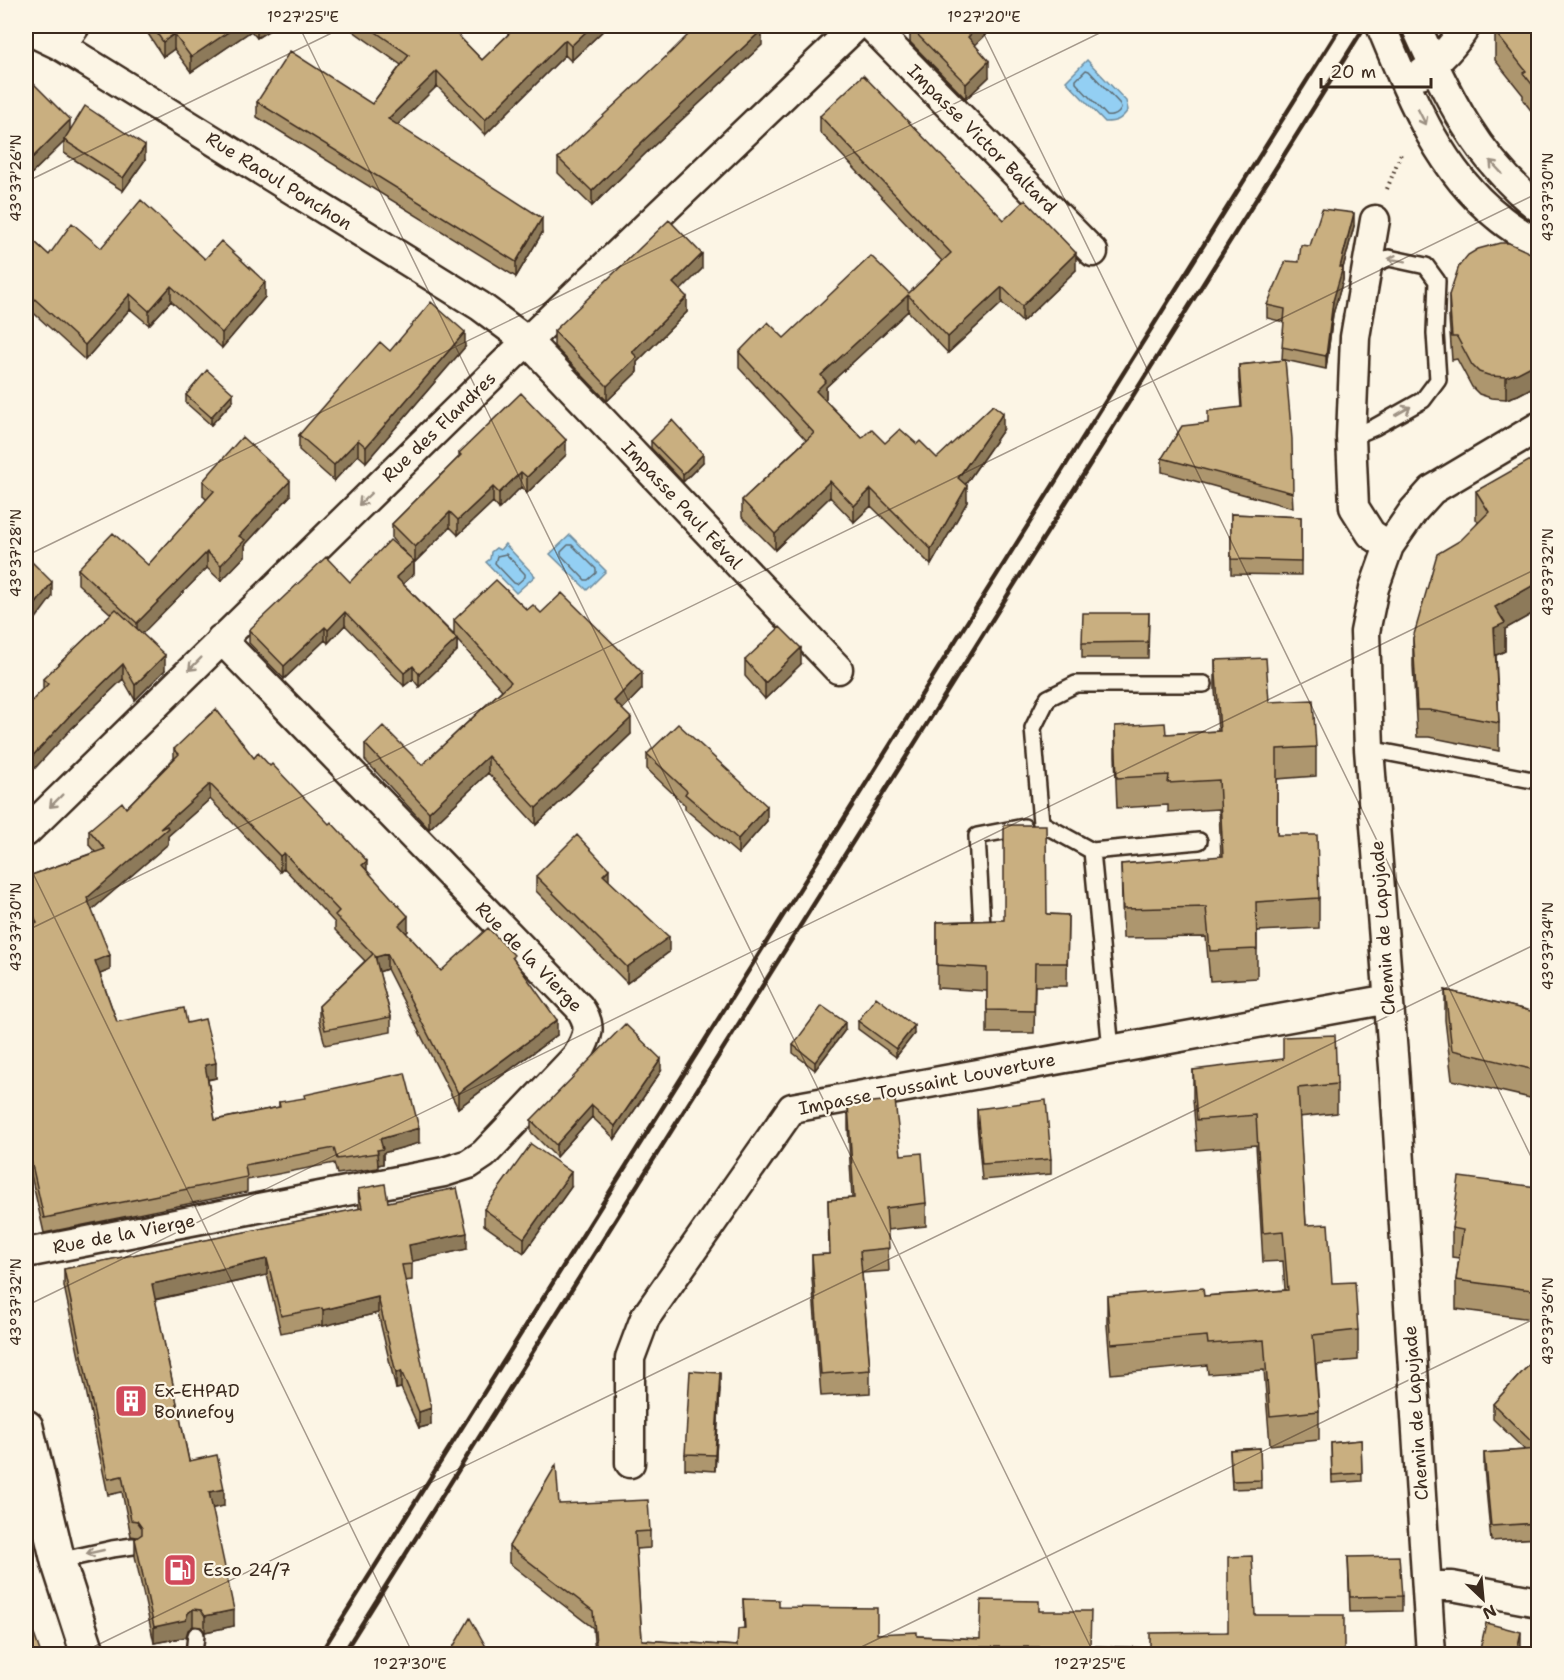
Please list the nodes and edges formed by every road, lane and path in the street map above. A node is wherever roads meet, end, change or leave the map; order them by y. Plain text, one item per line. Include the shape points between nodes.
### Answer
1 (856, 26) edge
2 (870, 26) edge
3 (1381, 26) edge
4 (1416, 26) edge
5 (1466, 26) edge
6 (31, 30) edge
7 (68, 36) edge
8 (1434, 65) junction
9 (1406, 85) junction
10 (1405, 143) dead end
11 (1539, 207) edge
12 (1376, 220) joint
13 (1539, 244) edge
14 (1093, 252) dead end
15 (1367, 267) junction
16 (527, 341) junction
17 (1539, 427) edge
18 (1351, 436) junction
19 (1389, 546) junction
20 (221, 639) junction
21 (838, 669) dead end
22 (1204, 684) dead end
23 (1369, 749) junction
24 (1539, 780) edge
25 (1041, 823) junction
26 (26, 832) edge
27 (1199, 841) dead end
28 (1092, 851) junction
29 (982, 927) edge
30 (1389, 999) junction
31 (1110, 1050) junction
32 (26, 1253) edge
33 (26, 1427) edge
34 (630, 1463) dead end
35 (133, 1546) edge
36 (58, 1561) junction
37 (1427, 1586) junction
38 (1539, 1602) edge
39 (196, 1635) dead end
40 (88, 1654) edge
41 (195, 1654) edge
42 (1431, 1654) edge

1 - 16 street, Rue des Flandres
2 - 14 street, Impasse Victor Baltard
3 - 9 street
4 - 8 street
5 - 8 street
6 - 7 street, Rue Raoul Ponchon
7 - 16 street, Rue Raoul Ponchon via 480,306
8 - 9 street
11 -> 8 street via 1518,192 1490,160 1458,115
9 -> 13 street via 1444,155 1470,190 1497,216
10 - 12 path
12 - 15 street
15 - 18 street via 1354,337
18 -> 15 lane via 1423,400 1438,380 1437,281 1426,267 1389,258
16 -> 20 street, Rue des Flandres
16 - 21 street, Impasse Paul Féval
17 - 19 street, Chemin de Lapujade via 1432,490
18 - 19 street via 1354,507 1371,534
19 - 23 street, Chemin de Lapujade via 1374,588 1365,632
20 -> 26 street, Rue des Flandres
20 - 32 street, Rue de la Vierge via 579,1007 586,1017 585,1043 492,1146 469,1164
22 - 25 lane via 1076,684 1048,698 1033,728
23 - 24 lane
23 - 30 street, Chemin de Lapujade
25 - 28 lane
25 - 29 lane via 977,836
27 - 28 lane
28 - 31 lane
30 - 31 street, Impasse Toussaint Louverture
30 - 37 street, Chemin de Lapujade
31 - 34 street, Impasse Toussaint Louverture via 792,1108 645,1318 630,1358
33 - 36 main road
35 -> 36 lane
36 - 40 main road
37 - 38 street via 1452,1586
37 - 42 street, Chemin de Lapujade
39 - 41 lane

